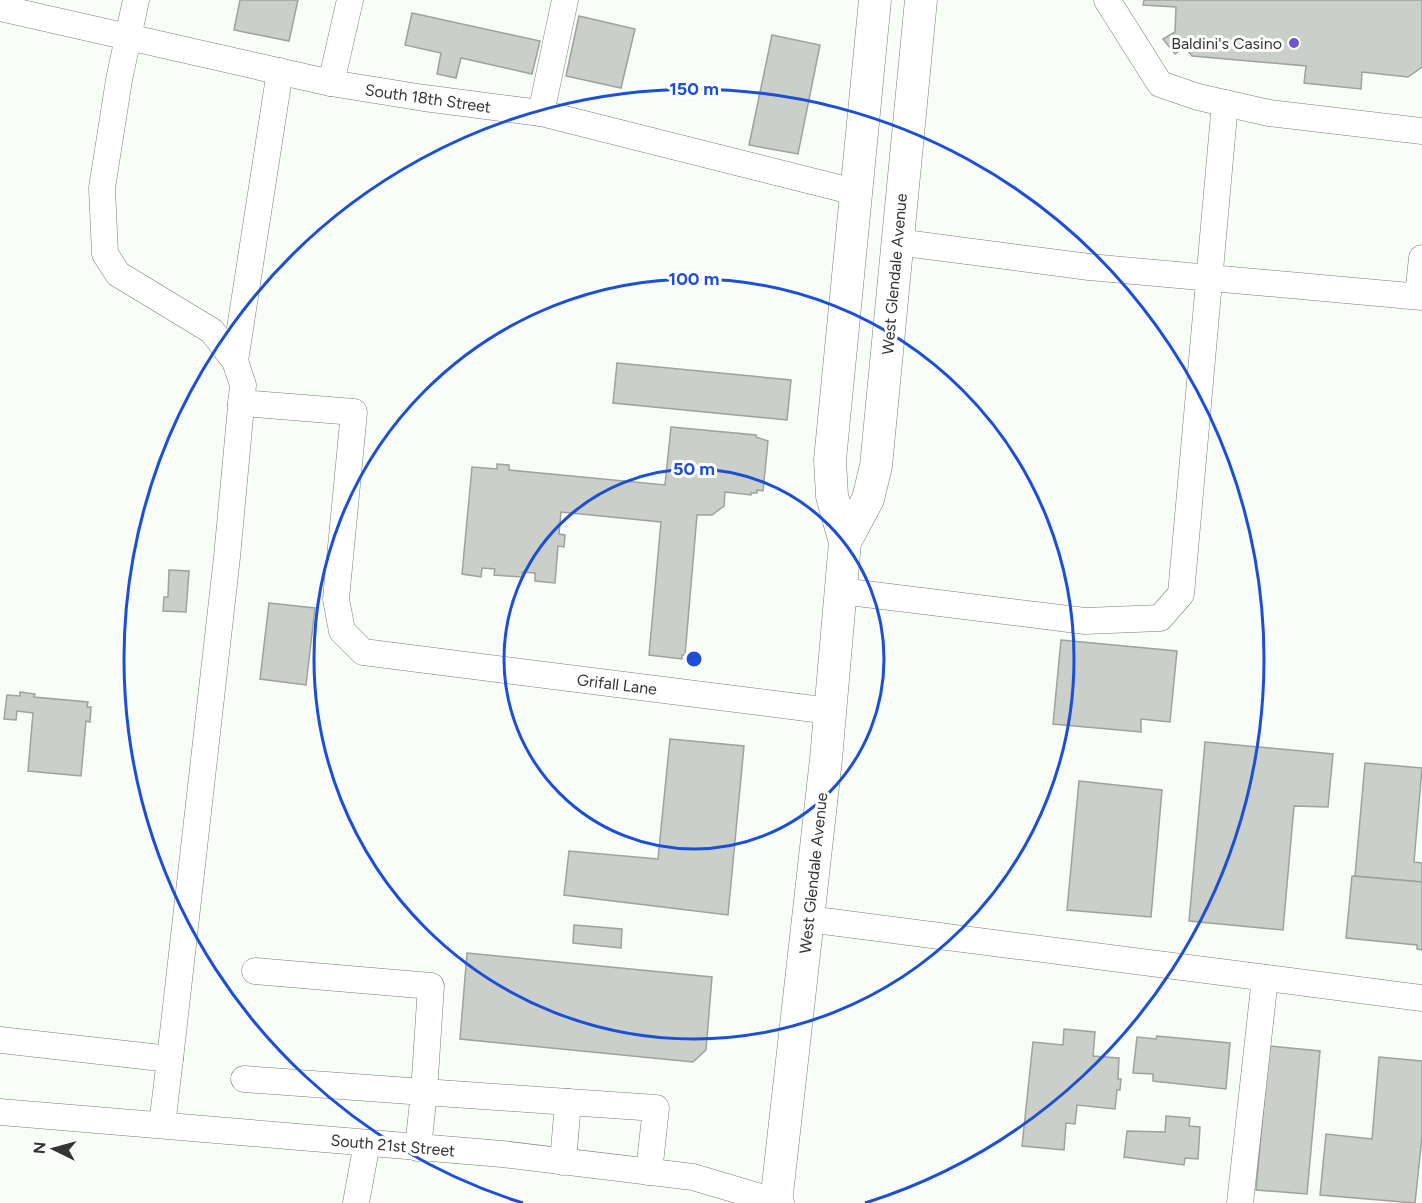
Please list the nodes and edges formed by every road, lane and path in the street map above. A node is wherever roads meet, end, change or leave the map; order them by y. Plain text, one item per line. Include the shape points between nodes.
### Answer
1 (136, 0) edge
2 (350, 0) edge
3 (565, 0) edge
4 (875, 0) edge
5 (921, 0) edge
6 (1107, 0) edge
7 (0, 8) edge
8 (128, 37) junction
9 (280, 71) junction
10 (331, 83) junction
11 (1225, 103) junction
12 (541, 113) junction
13 (1422, 131) edge
14 (855, 192) junction
15 (897, 242) junction
16 (1422, 258) edge
17 (1209, 278) junction
18 (1420, 296) edge
19 (235, 361) junction
20 (241, 403) junction
21 (845, 542) junction
22 (841, 591) junction
23 (830, 711) junction
24 (808, 920) junction
25 (255, 971) dead end
26 (1265, 978) junction
27 (1422, 998) edge
28 (0, 1040) edge
29 (170, 1059) junction
30 (244, 1079) dead end
31 (424, 1092) junction
32 (568, 1102) junction
33 (0, 1112) edge
34 (162, 1125) junction
35 (367, 1143) junction
36 (418, 1148) junction
37 (563, 1162) junction
38 (649, 1172) junction
39 (356, 1203) edge
40 (778, 1203) edge
41 (1240, 1203) edge

1 - 8 street
2 - 10 street
3 - 12 street
4 - 14 main road, West Glendale Avenue
5 - 15 main road, West Glendale Avenue
6 - 11 street via 1160,84
7 - 8 street, South 18th Street
8 - 9 street, South 18th Street
8 - 19 street via 102,188 105,254 118,274 212,331
9 - 10 street, South 18th Street
9 - 19 street
10 - 12 street, South 18th Street
11 - 13 street via 1269,113
11 - 17 street
12 - 14 street, South 18th Street
14 - 21 main road, West Glendale Avenue via 830,460 832,496
15 - 17 street
15 - 21 main road, West Glendale Avenue via 876,466 868,499
16 - 18 street
17 - 18 street
17 - 22 street via 1181,594 1160,618 1085,621
19 - 20 street via 243,385
20 - 23 street, Grifall Lane via 354,412 336,599 342,631 363,652
20 - 29 street via 228,557
21 - 22 main road, West Glendale Avenue
22 - 23 main road, West Glendale Avenue
23 - 24 main road, West Glendale Avenue
24 - 26 street
24 - 40 main road, West Glendale Avenue
25 - 31 street via 430,986
26 - 27 street
26 - 41 street
28 - 29 street
29 - 34 street
30 - 31 street
31 - 32 street
31 - 36 street
32 - 37 street
32 - 38 street via 656,1108
33 - 34 street, South 21st Street
34 - 35 street, South 21st Street
35 - 36 street, South 21st Street
35 - 39 street
36 - 37 street, South 21st Street
37 - 38 street, South 21st Street
38 - 40 street, South 21st Street via 693,1177

